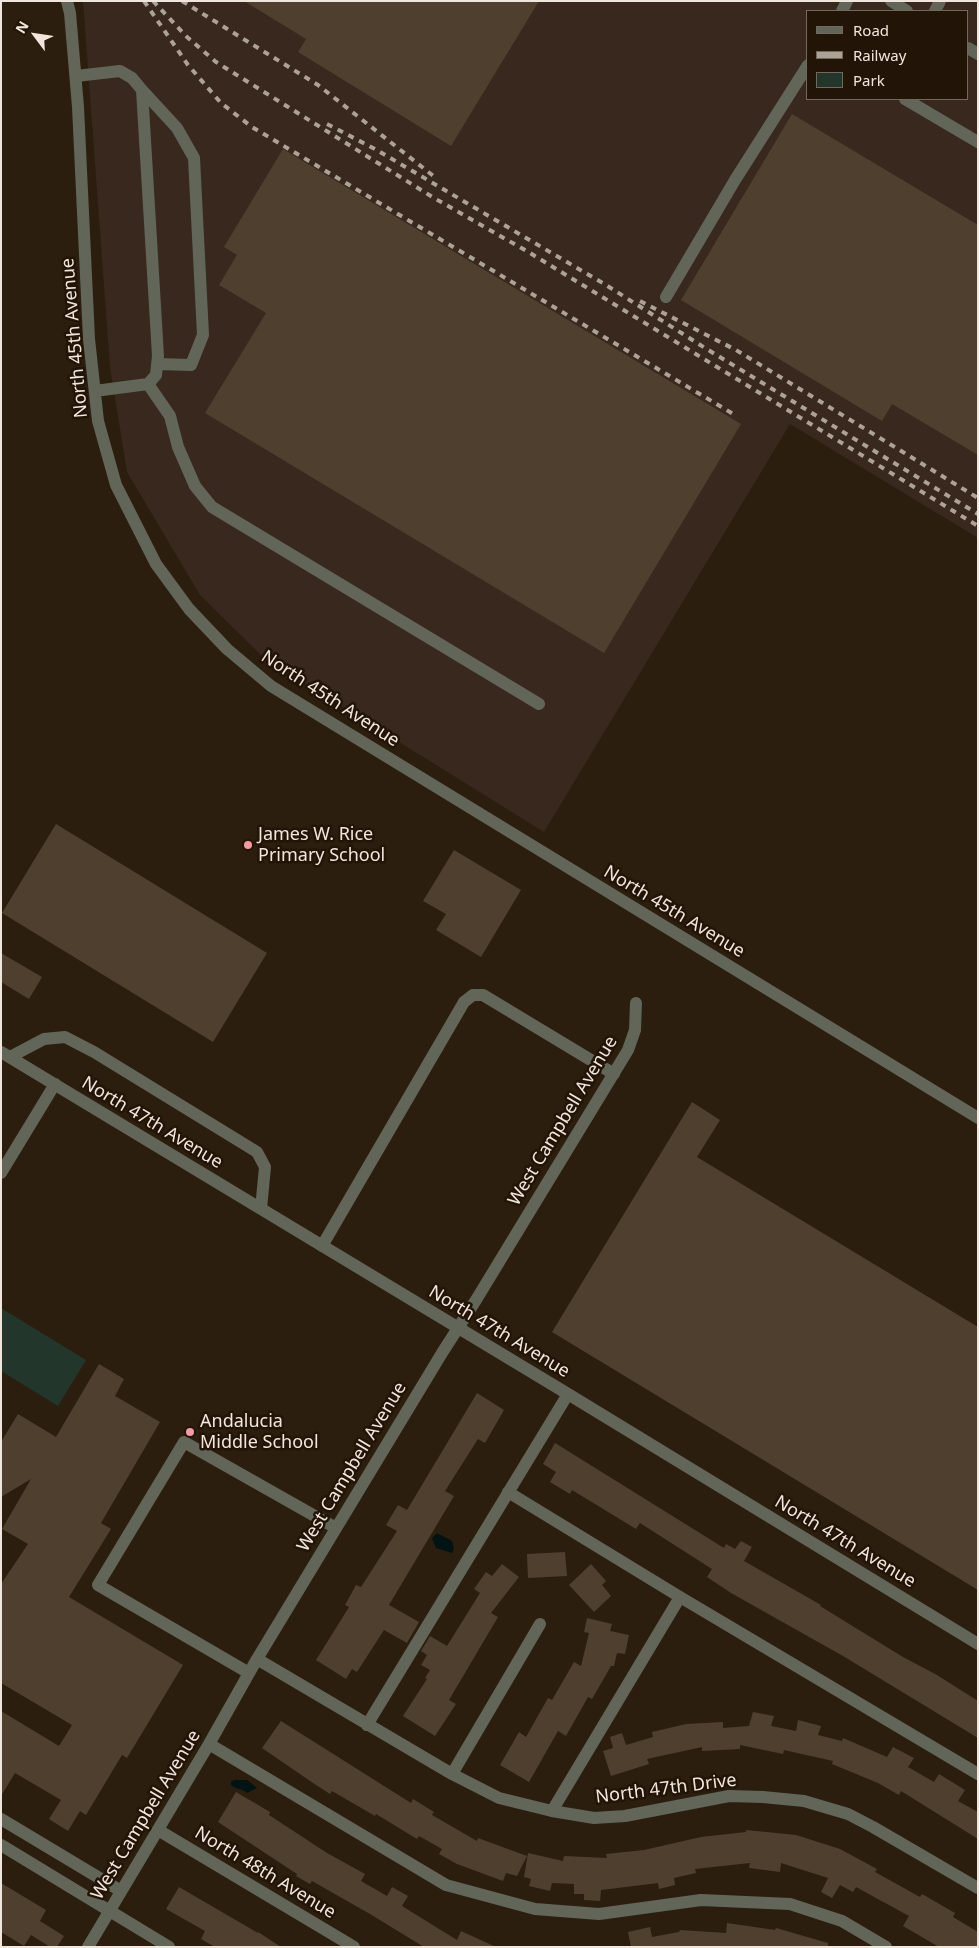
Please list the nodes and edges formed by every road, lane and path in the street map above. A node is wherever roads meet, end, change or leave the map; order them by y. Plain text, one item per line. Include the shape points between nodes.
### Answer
1 (66, 1) edge
2 (891, 1) edge
3 (905, 10) edge
4 (806, 69) edge
5 (76, 76) junction
6 (142, 90) junction
7 (907, 100) edge
8 (978, 142) edge
9 (666, 297) dead end
10 (157, 364) junction
11 (148, 384) junction
12 (95, 391) junction
13 (539, 704) dead end
14 (636, 1003) dead end
15 (6, 1055) edge
16 (614, 1074) junction
17 (55, 1084) junction
18 (978, 1118) edge
19 (1, 1173) edge
20 (261, 1209) junction
21 (322, 1246) junction
22 (458, 1327) junction
23 (568, 1394) junction
24 (508, 1492) junction
25 (336, 1528) junction
26 (680, 1597) junction
27 (540, 1624) dead end
28 (978, 1644) edge
29 (257, 1659) junction
30 (249, 1673) junction
31 (367, 1725) junction
32 (209, 1744) junction
33 (452, 1774) junction
34 (978, 1774) edge
35 (552, 1811) junction
36 (1, 1819) edge
37 (158, 1830) junction
38 (1, 1845) edge
39 (978, 1888) edge
40 (121, 1891) junction
41 (109, 1912) junction
42 (88, 1947) edge
43 (169, 1947) edge
44 (354, 1947) edge
45 (886, 1947) edge

1 - 5 street, North 45th Avenue
2 - 3 street
4 - 9 street
5 - 6 street via 120,71 132,78
5 - 12 street, North 45th Avenue via 89,339
6 - 10 street
6 - 10 street via 177,128 194,158 203,335 191,365
7 - 8 street
10 - 11 street via 156,375
11 - 12 street
11 - 13 street via 170,416 178,447 195,486 212,507
12 - 18 street, North 45th Avenue via 98,421 116,485 156,564 189,610 227,649 271,686
14 - 16 street, West Campbell Avenue via 635,1030
15 - 17 street, North 47th Avenue
15 - 20 street via 44,1039 65,1037 94,1052 257,1152 265,1167
16 - 21 street via 483,995 473,995 464,1002
16 - 22 street, West Campbell Avenue
17 - 19 street
17 - 20 street, North 47th Avenue
20 - 21 street, North 47th Avenue
21 - 22 street, North 47th Avenue
22 - 23 street, North 47th Avenue
22 - 25 street, West Campbell Avenue
23 - 24 street
23 - 28 street, North 47th Avenue
24 - 26 street
24 - 31 street
25 - 29 street, West Campbell Avenue
25 - 30 street via 184,1442 98,1585
26 - 34 street
26 - 35 street
27 - 33 street
29 - 30 street, West Campbell Avenue
29 - 31 street, North 47th Drive
30 - 32 street, West Campbell Avenue
31 - 33 street, North 47th Drive
32 - 37 street, West Campbell Avenue
32 - 45 street via 446,1885 535,1909 598,1914 701,1900 790,1904 842,1921
33 - 35 street, North 47th Drive via 500,1798
35 - 39 street, North 47th Drive via 594,1818 625,1816 729,1796 804,1801 856,1818
36 - 40 street
37 - 40 street, West Campbell Avenue
37 - 44 street, North 48th Avenue
38 - 41 street
40 - 41 street, West Campbell Avenue
41 - 42 street, West Campbell Avenue
41 - 43 street

